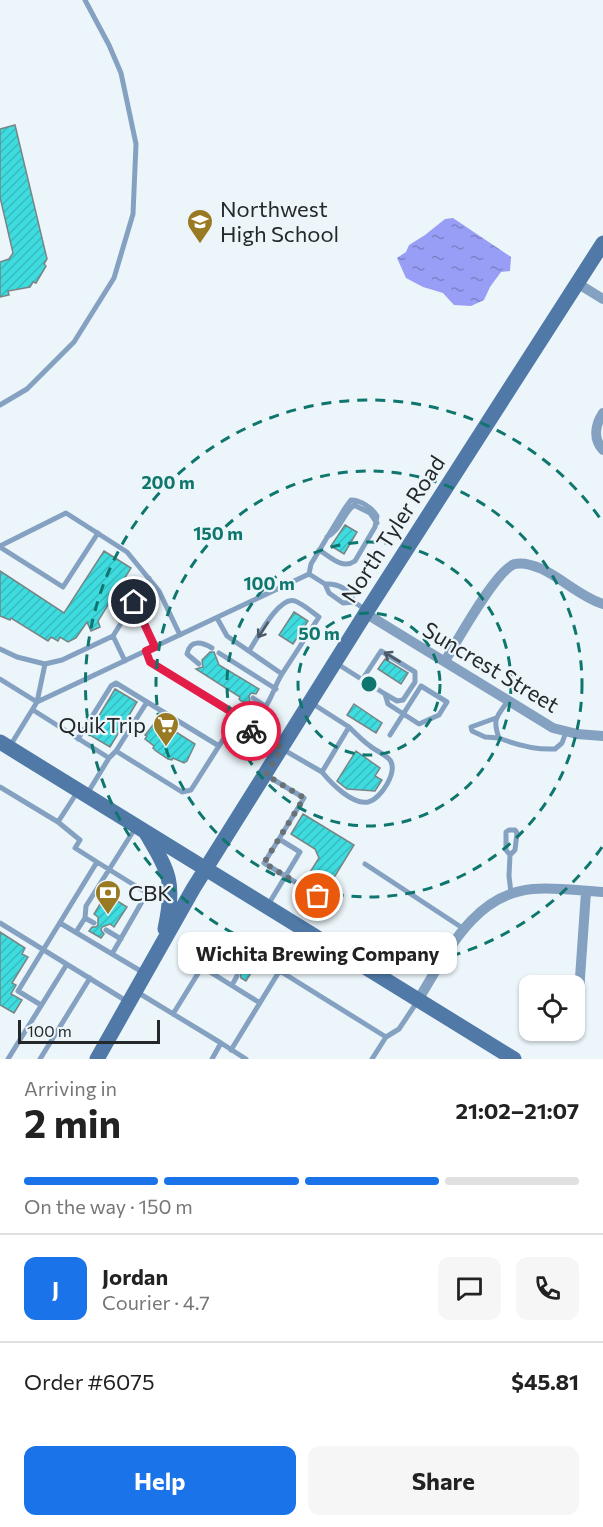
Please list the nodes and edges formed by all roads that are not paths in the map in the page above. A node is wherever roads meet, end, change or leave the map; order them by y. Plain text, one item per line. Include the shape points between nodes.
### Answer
1 (85, 0) edge
2 (603, 243) edge
3 (577, 283) junction
4 (603, 299) edge
5 (0, 405) edge
6 (603, 413) edge
7 (603, 450) edge
8 (98, 533) junction
9 (0, 546) edge
10 (319, 550) junction
11 (309, 574) junction
12 (149, 578) junction
13 (325, 584) junction
14 (273, 592) junction
15 (134, 602) junction
16 (354, 602) junction
17 (603, 604) edge
18 (279, 605) junction
19 (366, 612) junction
20 (217, 618) junction
21 (180, 635) junction
22 (113, 636) junction
23 (155, 647) junction
24 (212, 648) dead end
25 (0, 649) edge
26 (146, 651) junction
27 (249, 651) junction
28 (219, 653) dead end
29 (125, 661) junction
30 (445, 661) junction
31 (335, 663) junction
32 (45, 664) junction
33 (199, 664) dead end
34 (282, 674) junction
35 (0, 679) edge
36 (362, 680) junction
37 (276, 689) junction
38 (385, 694) junction
39 (253, 698) dead end
40 (508, 701) junction
41 (38, 702) junction
42 (147, 702) junction
43 (310, 702) junction
44 (265, 706) junction
45 (33, 710) junction
46 (403, 714) junction
47 (238, 716) junction
48 (496, 718) junction
49 (231, 727) junction
50 (349, 727) junction
51 (566, 732) junction
52 (390, 735) dead end
53 (603, 736) edge
54 (78, 738) junction
55 (499, 738) junction
56 (4, 745) edge
57 (219, 746) junction
58 (116, 751) junction
59 (278, 754) junction
60 (109, 758) junction
61 (322, 772) junction
62 (266, 775) junction
63 (0, 787) edge
64 (82, 793) junction
65 (58, 822) junction
66 (141, 828) junction
67 (279, 839) junction
68 (510, 855) dead end
69 (98, 862) junction
70 (365, 864) dead end
71 (206, 868) junction
72 (108, 869) junction
73 (285, 876) junction
74 (586, 892) junction
75 (603, 892) edge
76 (512, 895) junction
77 (318, 896) dead end
78 (267, 906) junction
79 (85, 918) junction
80 (0, 923) edge
81 (60, 923) junction
82 (94, 923) dead end
83 (464, 929) junction
84 (106, 930) dead end
85 (305, 930) junction
86 (76, 932) junction
87 (121, 939) junction
88 (233, 942) junction
89 (162, 943) junction
90 (230, 949) dead end
91 (44, 950) junction
92 (112, 954) junction
93 (251, 954) junction
94 (247, 960) dead end
95 (67, 964) junction
96 (220, 965) dead end
97 (202, 967) junction
98 (280, 971) junction
99 (145, 974) junction
100 (214, 974) junction
101 (580, 975) edge
102 (237, 976) dead end
103 (90, 978) junction
104 (232, 985) junction
105 (132, 997) junction
106 (418, 1000) junction
107 (260, 1003) junction
108 (41, 1005) junction
109 (173, 1014) junction
110 (386, 1037) junction
111 (221, 1043) junction
112 (231, 1050) junction
113 (8, 1059) edge
114 (40, 1059) edge
115 (96, 1059) edge
116 (212, 1059) edge
117 (246, 1059) edge
118 (372, 1059) edge
119 (514, 1059) edge

1 - 5 lane via 121,73 136,144 133,214 114,278 74,342 27,389
2 - 3 main road, North Tyler Road
3 - 4 street
3 - 19 main road, North Tyler Road
6 - 7 street via 596,431
8 - 9 lane via 66,513
8 - 9 lane via 63,587
8 - 12 lane via 127,552
10 - 10 lane via 342,565 351,564 377,523 374,511 351,500
10 - 11 lane
11 - 13 lane
11 - 14 lane
12 - 15 lane
12 - 21 lane
13 - 16 lane via 334,583 350,593
13 - 16 lane via 329,593 343,603
14 - 18 lane
14 - 20 lane
15 - 22 lane
15 - 23 lane
16 - 19 lane
17 - 30 street via 542,569 516,563 507,567 489,590
18 -> 27 lane
18 - 34 lane via 294,601 319,617
19 - 30 street, Suncrest Street
19 - 31 main road, North Tyler Road
20 - 21 lane
20 - 27 lane via 227,636
21 - 23 lane
22 - 29 lane
22 - 32 lane
23 - 26 lane
24 - 33 lane via 199,643 188,648 187,654
25 - 32 lane
26 - 29 lane
26 - 47 lane via 150,662
27 - 34 lane
28 - 37 lane
29 - 41 lane
30 - 40 street, Suncrest Street
31 - 36 lane
31 - 43 main road, North Tyler Road
32 - 41 lane
34 - 37 lane
35 - 41 lane
36 - 38 lane
38 -> 36 lane via 403,700 415,682 415,672 381,651
37 - 44 lane
38 - 46 lane via 388,704
39 - 44 lane
40 - 48 lane
40 - 51 street, Suncrest Street
41 - 45 lane
42 - 54 lane via 116,683
42 - 57 lane
42 - 58 lane
43 - 50 lane
43 - 59 main road, North Tyler Road
44 - 47 lane via 260,714 250,718
45 - 54 lane
45 - 56 lane
46 - 46 lane via 419,724 439,715 447,702 421,686
46 - 52 lane
47 - 49 lane
48 - 55 lane
48 - 55 lane via 471,727 485,737
49 - 57 lane
49 - 59 lane via 239,737
49 - 59 lane via 246,728
50 - 61 lane
50 - 61 lane via 389,758 392,775 368,802 356,800 334,787
51 - 53 street, Suncrest Street
51 - 55 lane via 555,749 543,750
54 - 60 lane
56 - 64 main road
57 - 58 lane via 191,790 182,792
58 - 60 lane
59 - 61 lane
59 - 62 main road, North Tyler Road
60 - 64 lane
62 - 67 lane via 304,798
62 - 71 main road, North Tyler Road
63 - 65 lane
64 - 65 lane
64 - 66 main road
65 - 69 lane via 80,840 75,848
66 - 71 main road
66 - 72 lane
66 - 89 main road via 170,879 171,901
67 - 73 lane via 300,852
67 - 73 lane via 264,863
68 - 76 lane
69 - 72 lane
69 - 81 lane
70 - 83 lane
71 - 78 main road
71 - 89 main road, North Tyler Road
72 - 79 lane via 86,906
72 - 87 lane via 147,893
73 - 77 lane
73 - 78 lane
74 - 75 street
74 - 76 street via 542,888
74 - 101 street
76 - 83 street via 481,911
78 - 85 main road
79 - 82 lane
79 - 86 lane
80 - 91 lane
81 - 86 lane
81 - 91 lane
83 - 106 street
84 - 87 lane
85 - 98 lane
85 - 106 main road
86 - 92 lane
87 - 92 lane
88 - 90 lane
88 - 93 lane
88 - 97 lane via 222,935
89 - 99 main road, North Tyler Road
91 - 95 lane
91 - 108 lane via 18,991
92 - 99 lane
93 - 94 lane
93 - 98 lane
95 - 103 lane
95 - 108 lane
96 - 100 lane
97 - 100 lane
97 - 109 lane
98 - 107 lane
98 - 110 lane
99 - 105 main road, North Tyler Road
100 - 104 lane
102 - 104 lane
103 - 105 lane
103 - 114 lane
104 - 107 lane
105 - 109 lane
105 - 115 main road, North Tyler Road
106 - 110 lane via 399,1029
106 - 119 main road
107 - 112 lane
108 - 113 lane
109 - 111 lane
110 - 118 lane
111 - 112 lane
111 - 116 lane
112 - 117 lane

